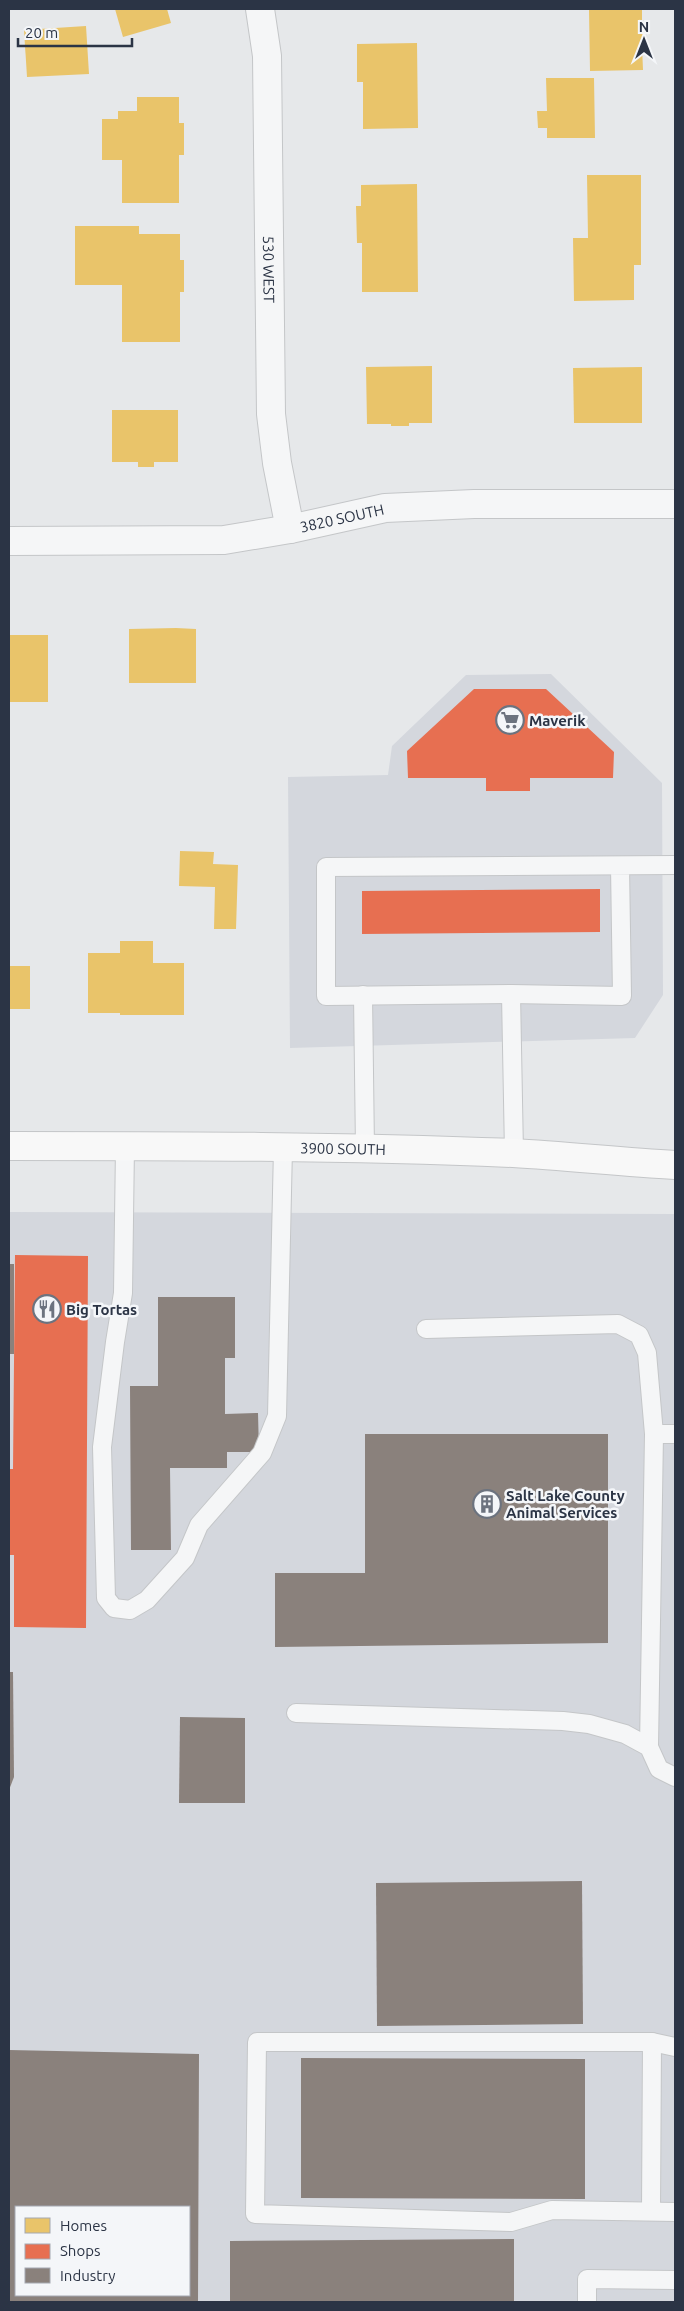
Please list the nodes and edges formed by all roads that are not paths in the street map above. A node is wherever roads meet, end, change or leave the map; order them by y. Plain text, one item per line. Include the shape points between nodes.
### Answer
1 (260, 9) edge
2 (675, 504) edge
3 (290, 529) junction
4 (9, 541) edge
5 (675, 865) edge
6 (620, 866) junction
7 (512, 994) junction
8 (363, 995) junction
9 (9, 1146) edge
10 (125, 1146) junction
11 (283, 1148) junction
12 (366, 1149) junction
13 (514, 1153) junction
14 (675, 1165) edge
15 (426, 1329) dead end
16 (654, 1434) junction
17 (675, 1434) edge
18 (296, 1714) dead end
19 (649, 1747) junction
20 (675, 1777) edge
21 (652, 2042) junction
22 (675, 2047) edge
23 (651, 2211) junction
24 (675, 2212) edge
25 (675, 2280) edge
26 (586, 2302) edge

1 - 3 street, 530 WEST via 267,65 271,414
2 - 3 street, 3820 SOUTH via 474,504 385,508
3 - 4 street, 3820 SOUTH via 224,540
5 - 6 lane
6 - 7 lane via 622,996
6 - 8 lane via 326,867 326,996
7 - 8 lane
7 - 13 lane
8 - 12 lane
9 - 10 main road, 3900 SOUTH
10 - 11 main road, 3900 SOUTH
10 - 11 lane via 123,1293 102,1448 106,1598 114,1608 130,1610 147,1600 184,1558 199,1526 262,1453 277,1416
11 - 12 main road, 3900 SOUTH
12 - 13 main road, 3900 SOUTH
13 - 14 main road, 3900 SOUTH
15 - 16 lane via 618,1324 639,1335 647,1353
16 - 17 lane
16 - 19 lane
18 - 19 lane via 563,1721 590,1724 625,1734
19 - 20 lane via 659,1769
21 - 22 lane
21 - 23 lane
21 - 23 lane via 257,2042 255,2214 511,2222 552,2210
23 - 24 lane
25 - 26 lane via 587,2279

